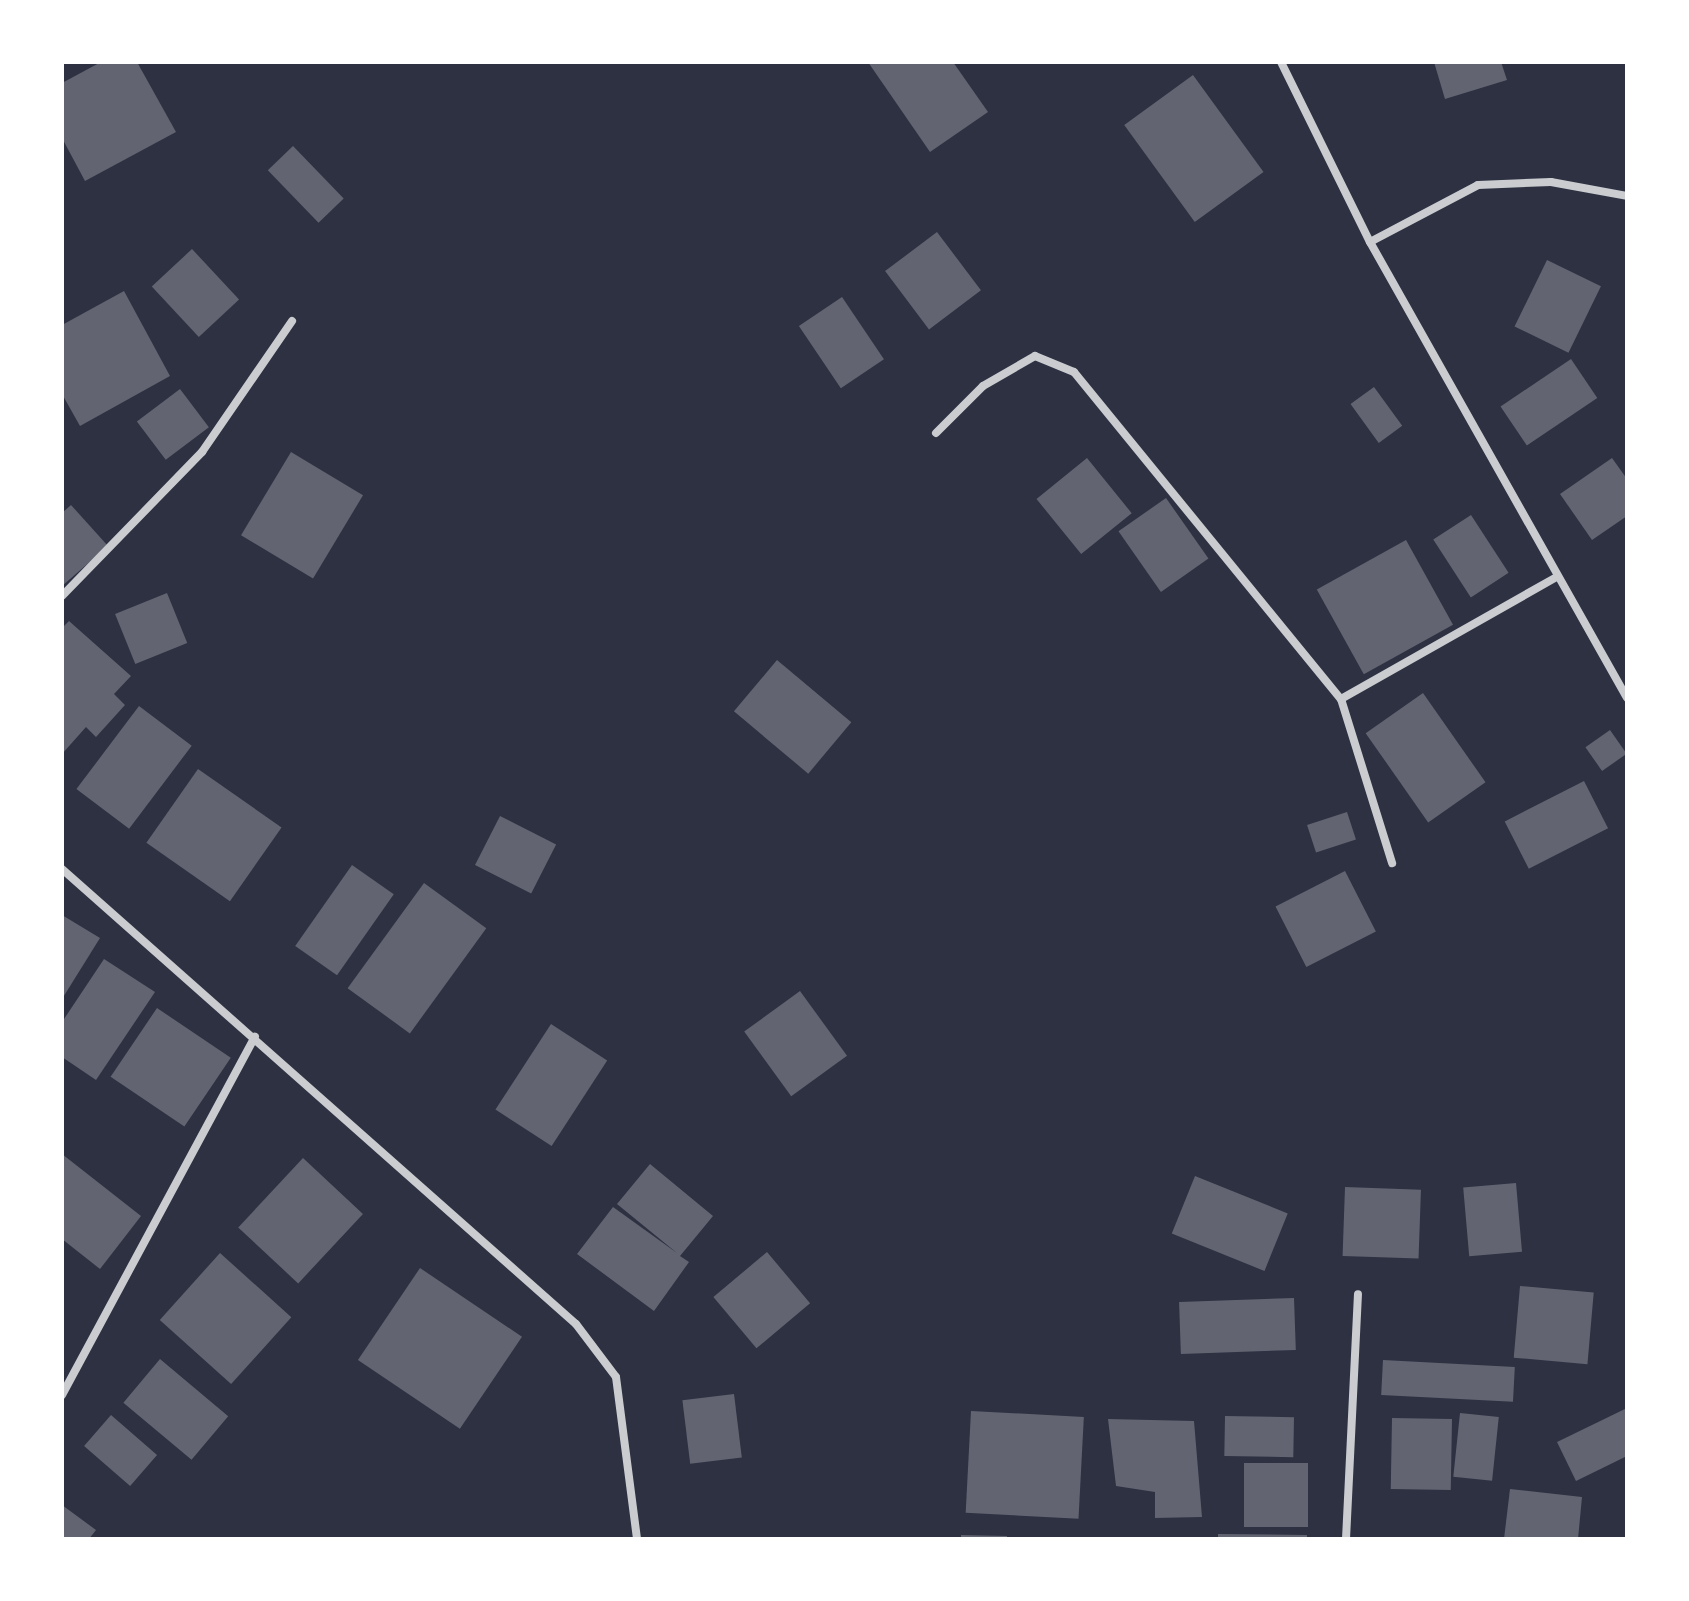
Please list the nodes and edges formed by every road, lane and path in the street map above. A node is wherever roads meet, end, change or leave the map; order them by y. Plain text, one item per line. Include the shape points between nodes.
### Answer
1 (1281, 62) edge
2 (1627, 196) edge
3 (1370, 242) junction
4 (292, 321) dead end
5 (936, 433) dead end
6 (1558, 576) junction
7 (62, 596) edge
8 (1627, 698) edge
9 (1341, 699) junction
10 (1392, 863) dead end
11 (62, 869) edge
12 (255, 1037) junction
13 (1358, 1294) dead end
14 (62, 1395) edge
15 (637, 1539) edge
16 (1346, 1539) edge

1 - 3 street
2 - 3 street via 1551,182 1478,185
3 - 6 street
4 - 7 street via 202,452
5 - 9 street via 983,386 1035,356 1074,372
6 - 8 street
6 - 9 street
9 - 10 street
11 - 12 street
12 - 14 street
12 - 15 street via 576,1324 616,1377
13 - 16 street

